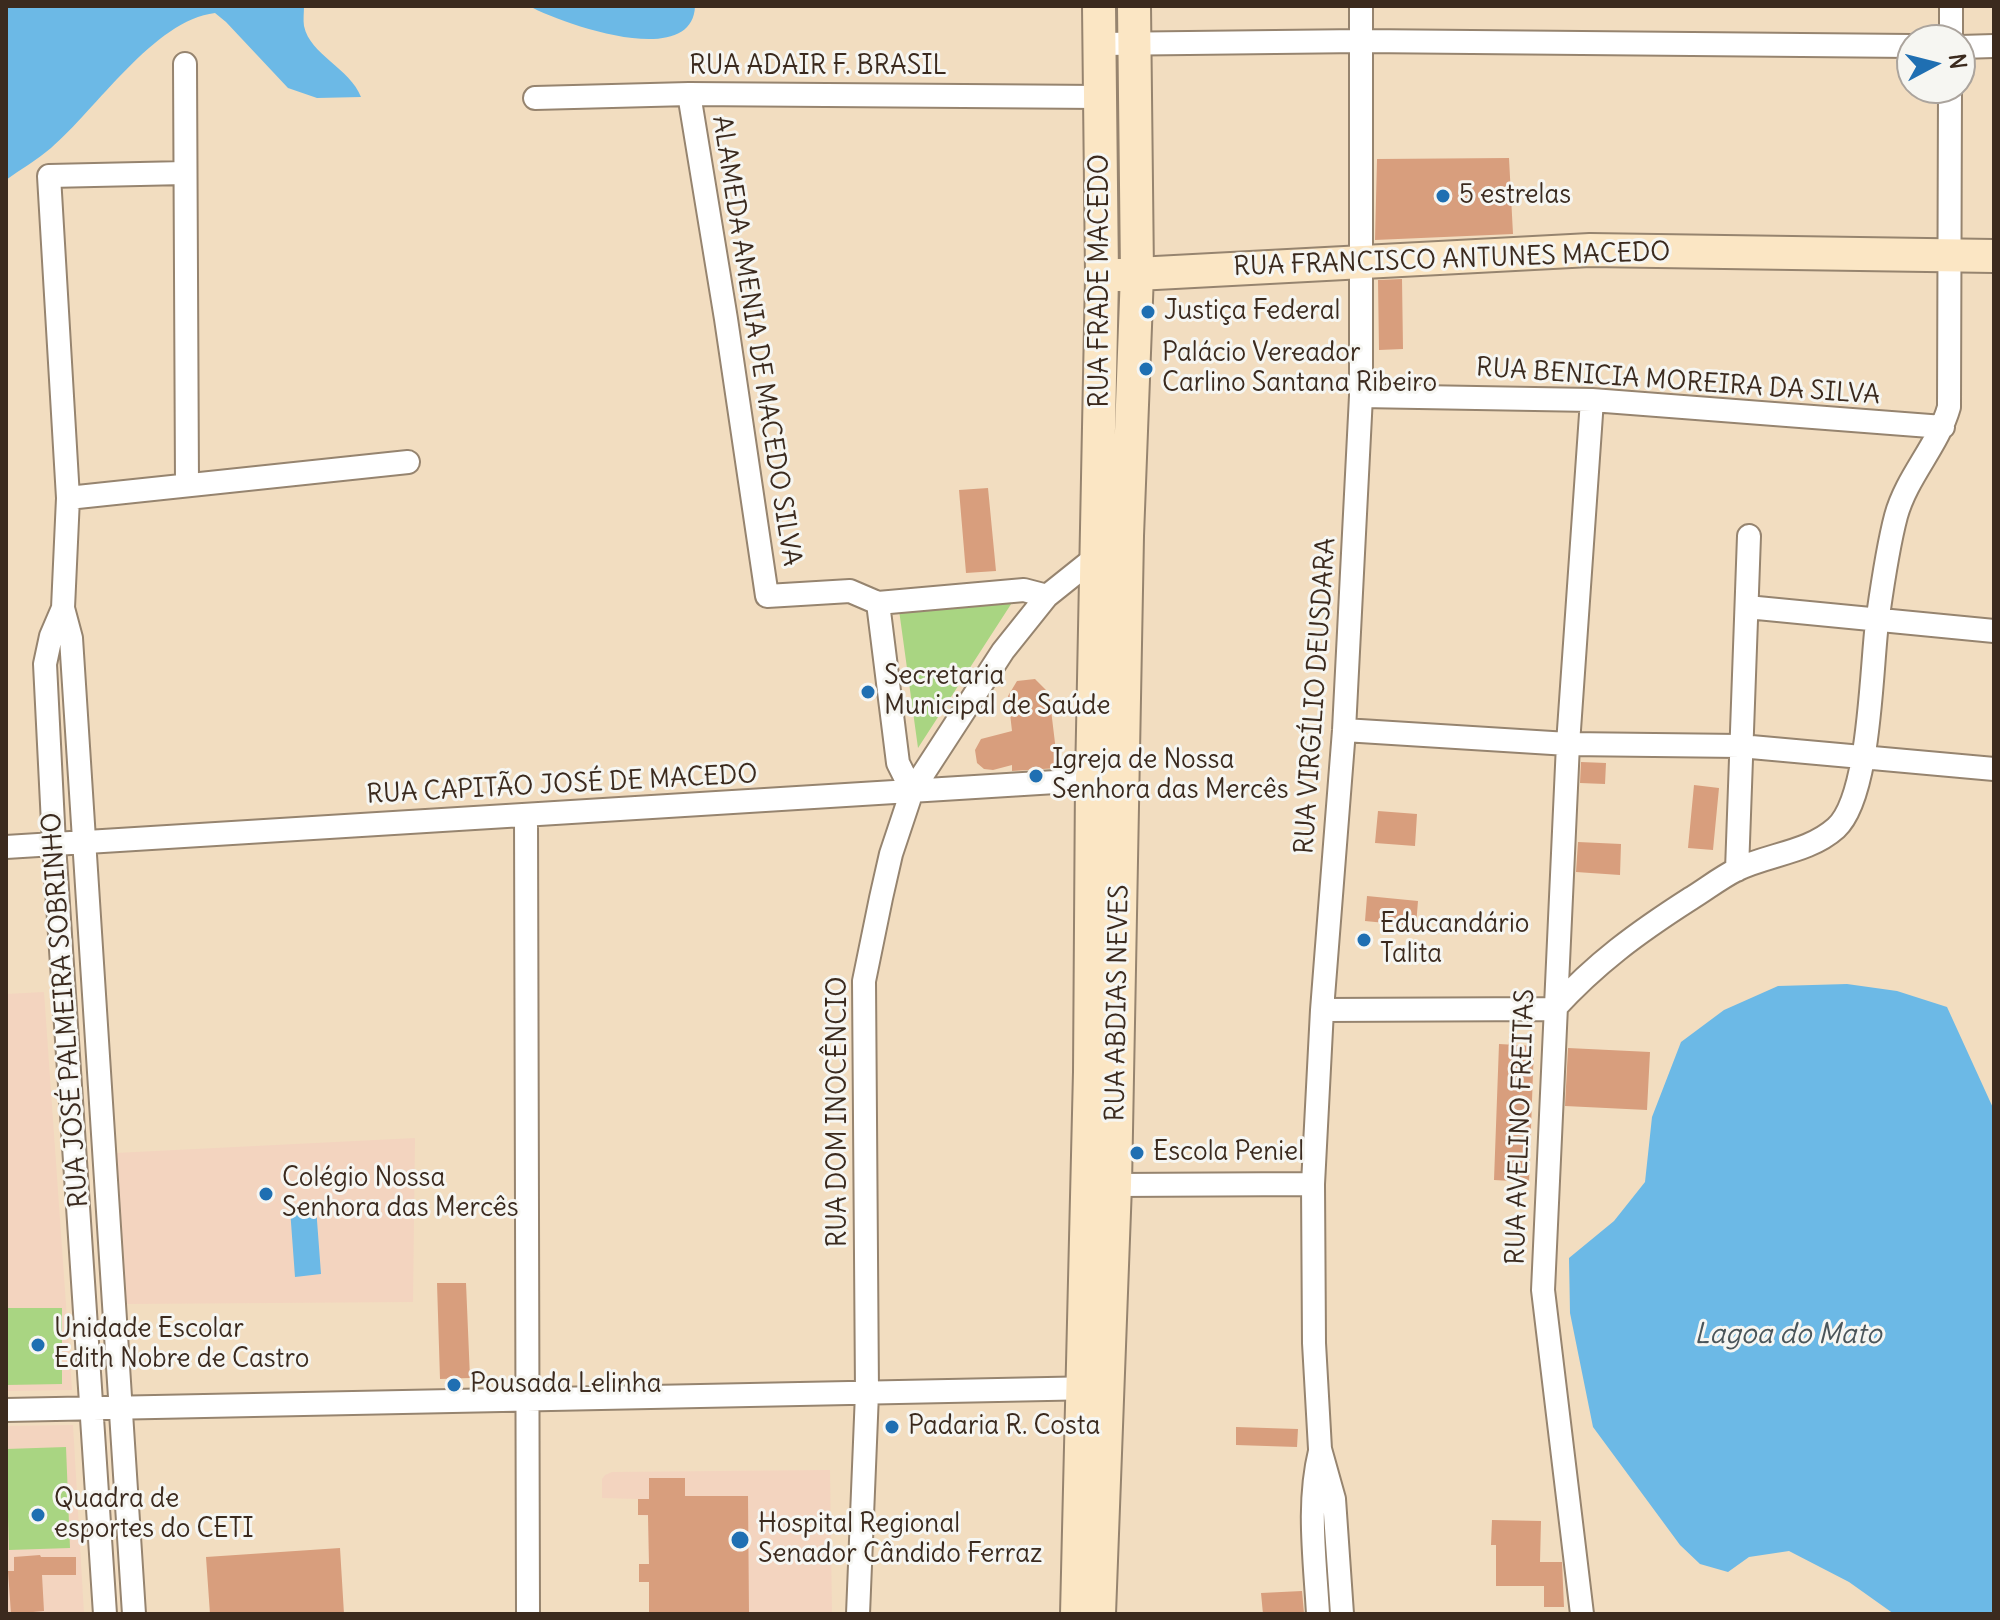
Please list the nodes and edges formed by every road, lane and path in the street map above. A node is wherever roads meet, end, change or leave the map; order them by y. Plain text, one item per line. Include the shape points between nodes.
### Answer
1 (1099, 6) edge
2 (1134, 6) edge
3 (1361, 6) edge
4 (1362, 41) junction
5 (1136, 43) junction
6 (1101, 44) junction
7 (1896, 46) edge
8 (185, 64) dead end
9 (689, 94) junction
10 (1101, 97) junction
11 (535, 98) dead end
12 (1950, 104) edge
13 (185, 173) junction
14 (1949, 255) junction
15 (1994, 256) edge
16 (1362, 262) junction
17 (1137, 274) junction
18 (1102, 276) junction
19 (1361, 396) junction
20 (1592, 400) junction
21 (1943, 427) junction
22 (408, 462) dead end
23 (187, 485) junction
24 (68, 498) junction
25 (1127, 536) junction
26 (1749, 536) dead end
27 (1097, 556) junction
28 (1047, 596) junction
29 (878, 603) junction
30 (1747, 607) junction
31 (63, 608) junction
32 (1877, 621) junction
33 (1994, 631) edge
34 (1344, 730) junction
35 (1568, 744) junction
36 (1740, 746) junction
37 (1864, 756) junction
38 (1994, 769) edge
39 (1106, 779) junction
40 (912, 791) junction
41 (526, 815) junction
42 (54, 844) junction
43 (6, 847) edge
44 (86, 851) junction
45 (1737, 870) junction
46 (1554, 1009) junction
47 (1322, 1010) junction
48 (97, 1063) junction
49 (68, 1065) junction
50 (1103, 1073) junction
51 (1313, 1184) junction
52 (1115, 1185) junction
53 (1094, 1388) junction
54 (867, 1393) junction
55 (529, 1398) junction
56 (124, 1400) junction
57 (6, 1410) edge
58 (91, 1410) junction
59 (1320, 1449) junction
60 (1092, 1480) junction
61 (105, 1614) edge
62 (134, 1614) edge
63 (528, 1614) edge
64 (858, 1614) edge
65 (1077, 1614) edge
66 (1099, 1614) edge
67 (1318, 1614) edge
68 (1342, 1614) edge
69 (1582, 1614) edge

1 - 6 main road, RUA FRADE MACEDO
2 - 5 main road, RUA FRADE MACEDO
3 - 4 street, RUA VIRGÍLIO DEUSDARA
4 - 5 street
4 - 7 street
4 - 16 street, RUA VIRGÍLIO DEUSDARA
5 - 6 street
5 - 17 main road, RUA FRADE MACEDO
6 - 10 main road, RUA FRADE MACEDO
8 - 13 street
9 - 10 street, RUA ADAIR F. BRASIL
9 - 11 street, RUA ADAIR F. BRASIL
9 - 29 street, ALAMEDA AMENIA DE MACEDO SILVA via 767,596 850,591
10 - 18 main road, RUA FRADE MACEDO
12 - 14 street
13 - 23 street
13 - 24 street, RUA JOSÉ PALMEIRA SOBRINHO via 49,176
14 - 15 main road, RUA FRANCISCO ANTUNES MACEDO
14 - 16 main road, RUA FRANCISCO ANTUNES MACEDO via 1590,250
14 - 21 street via 1949,407
16 - 17 main road, RUA FRANCISCO ANTUNES MACEDO
16 - 19 street, RUA VIRGÍLIO DEUSDARA
17 - 18 main road, RUA FRANCISCO ANTUNES MACEDO
17 - 25 main road, RUA FRADE MACEDO
18 - 27 main road, RUA FRADE MACEDO
19 - 20 street, RUA BENICIA MOREIRA DA SILVA
19 - 34 street, RUA VIRGÍLIO DEUSDARA
20 - 21 street, RUA BENICIA MOREIRA DA SILVA
20 - 35 street, RUA AVELINO FREITAS
21 - 32 street via 1896,515
22 - 23 street
23 - 24 street
24 - 31 street, RUA JOSÉ PALMEIRA SOBRINHO
25 - 27 street, RUA DOM INOCÊNCIO
25 - 39 main road, RUA ABDIAS NEVES
26 - 30 street
27 - 28 street, RUA DOM INOCÊNCIO
27 - 39 main road, RUA ABDIAS NEVES
28 - 29 street via 1024,590
28 - 40 street, RUA DOM INOCÊNCIO via 1003,651
29 - 40 street via 898,763
30 - 32 street
30 - 36 street
31 - 42 street, RUA JOSÉ PALMEIRA SOBRINHO via 45,664
31 - 44 street, RUA JOSÉ PALMEIRA SOBRINHO via 71,638
32 - 33 street
32 - 37 street
34 - 35 street
34 - 47 street, RUA VIRGÍLIO DEUSDARA
35 - 36 street
35 - 46 street, RUA AVELINO FREITAS
36 - 37 street
36 - 45 street
37 - 38 street
37 - 45 street via 1847,817 1834,830 1805,847
39 - 40 street, RUA CAPITÃO JOSÉ DE MACEDO
39 - 50 main road, RUA ABDIAS NEVES
40 - 41 street, RUA CAPITÃO JOSÉ DE MACEDO
40 - 54 street, RUA DOM INOCÊNCIO via 891,854 864,981
41 - 44 street, RUA CAPITÃO JOSÉ DE MACEDO
41 - 55 street
42 - 43 street, RUA CAPITÃO JOSÉ DE MACEDO
42 - 44 street, RUA CAPITÃO JOSÉ DE MACEDO
42 - 49 street, RUA JOSÉ PALMEIRA SOBRINHO
44 - 48 street, RUA JOSÉ PALMEIRA SOBRINHO
44 - 56 street
45 - 46 street via 1601,961
46 - 47 street
46 - 69 street, RUA AVELINO FREITAS via 1543,1290
47 - 51 street, RUA VIRGÍLIO DEUSDARA
48 - 49 street
48 - 56 street, RUA JOSÉ PALMEIRA SOBRINHO
49 - 58 street, RUA JOSÉ PALMEIRA SOBRINHO
50 - 52 main road, RUA ABDIAS NEVES
50 - 53 main road, RUA ABDIAS NEVES
51 - 52 street
51 - 59 street, RUA VIRGÍLIO DEUSDARA
52 - 53 main road, RUA ABDIAS NEVES
53 - 54 street
53 - 60 main road, RUA ABDIAS NEVES
54 - 55 street
54 - 64 street, RUA DOM INOCÊNCIO
55 - 56 street
55 - 63 street
56 - 58 street
56 - 62 street
57 - 58 street
58 - 61 street, RUA JOSÉ PALMEIRA SOBRINHO
59 - 67 street, RUA VIRGÍLIO DEUSDARA via 1312,1500
59 - 68 street, RUA VIRGÍLIO DEUSDARA via 1334,1499
60 - 65 main road, RUA ABDIAS NEVES
60 - 66 main road, RUA ABDIAS NEVES

